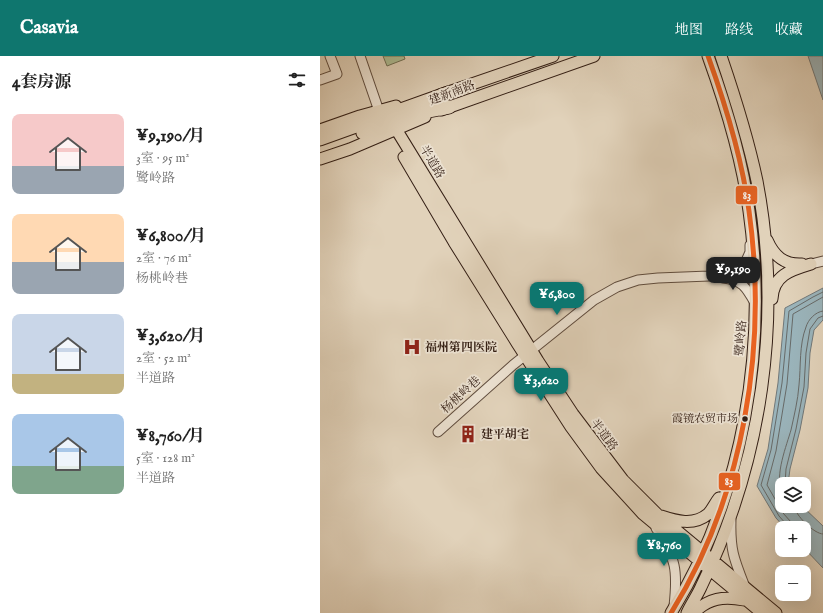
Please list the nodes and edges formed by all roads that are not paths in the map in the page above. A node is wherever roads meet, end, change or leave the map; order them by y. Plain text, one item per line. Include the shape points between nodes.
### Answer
1 (330, 56) edge
2 (360, 56) edge
3 (553, 56) edge
4 (594, 56) edge
5 (708, 56) edge
6 (721, 56) edge
7 (320, 80) edge
8 (448, 93) junction
9 (449, 107) junction
10 (379, 111) junction
11 (320, 130) edge
12 (393, 131) junction
13 (320, 139) edge
14 (320, 149) edge
15 (320, 159) edge
16 (749, 209) junction
17 (764, 234) junction
18 (823, 261) edge
19 (811, 264) junction
20 (710, 276) junction
21 (756, 305) junction
22 (768, 322) junction
23 (528, 352) junction
24 (438, 432) dead end
25 (730, 481) junction
26 (731, 513) junction
27 (656, 520) junction
28 (701, 557) junction
29 (710, 565) junction
30 (745, 588) junction
31 (746, 600) junction
32 (672, 611) edge
33 (687, 613) edge
34 (694, 613) edge
35 (762, 613) edge
36 (776, 613) edge

1 - 7 street via 337,74
2 - 10 street
3 - 8 main road, 建新南路
4 - 9 main road, 建新南路
5 - 16 main road, 鹭岭路 via 737,146
6 - 17 main road via 750,151
8 - 10 main road, 建新南路
8 - 13 highway
9 - 12 main road, 建新南路
9 - 14 highway via 423,112
10 - 11 main road, 建新南路
12 - 15 main road, 建新南路
12 - 23 main road, 半道路 via 454,242
16 - 20 street via 750,252 746,261 735,272
16 - 21 main road, 鹭岭路
17 - 19 main road via 774,253 782,260 792,264
17 - 22 main road
18 - 19 street
19 - 22 main road via 788,272 779,279 772,292 771,316
20 - 21 street via 741,283
20 - 23 street, 杨桃岭巷 via 648,278 617,287 594,300
21 - 25 main road, 鹭岭路 via 754,350 747,406
22 - 26 main road via 756,421 744,474
23 - 24 street, 杨桃岭巷
23 - 27 main road, 半道路 via 596,445
25 - 27 main road via 708,515 687,522
25 - 28 main road, 鹭岭路
26 - 29 main road
26 - 30 street via 731,547
27 - 28 main road, 半道路
27 - 32 street via 676,567
28 - 29 main road, 半道路
28 - 32 main road, 鹭岭路
29 - 30 main road, 半道路
29 - 31 main road, 半道路
29 - 33 main road
30 - 36 main road, 半道路
31 - 34 main road via 717,598
31 - 35 main road, 半道路

